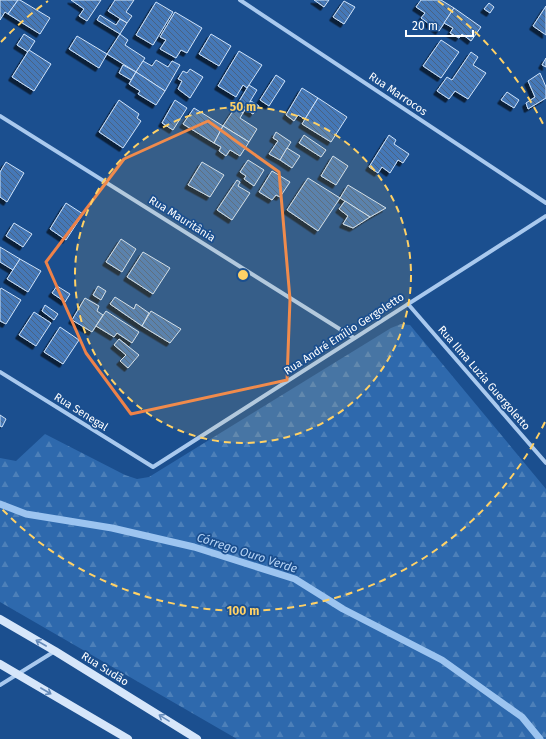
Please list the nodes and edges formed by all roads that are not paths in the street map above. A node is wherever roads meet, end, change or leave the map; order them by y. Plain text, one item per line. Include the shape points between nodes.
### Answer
1 (240, 0) edge
2 (0, 116) edge
3 (546, 203) edge
4 (546, 216) edge
5 (408, 304) junction
6 (354, 338) junction
7 (0, 372) edge
8 (546, 463) edge
9 (152, 467) joint
10 (0, 619) edge
11 (55, 651) junction
12 (0, 664) edge
13 (17, 674) junction
14 (0, 685) edge
15 (128, 739) edge
16 (197, 739) edge

1 - 3 street, Rua Marrocos
2 - 6 street, Rua Mauritânia
4 - 5 street, Rua André Emílio Gergoletto
5 - 6 street, Rua André Emílio Gergoletto
5 - 8 street, Rua Ilma Luzia Guergoletto
6 - 9 street, Rua André Emílio Gergoletto
7 - 9 street, Rua Senegal
11 -> 10 street, Rua Sudão
11 - 13 street
16 -> 11 street, Rua Sudão
12 - 13 street
13 - 14 street
13 -> 15 street

